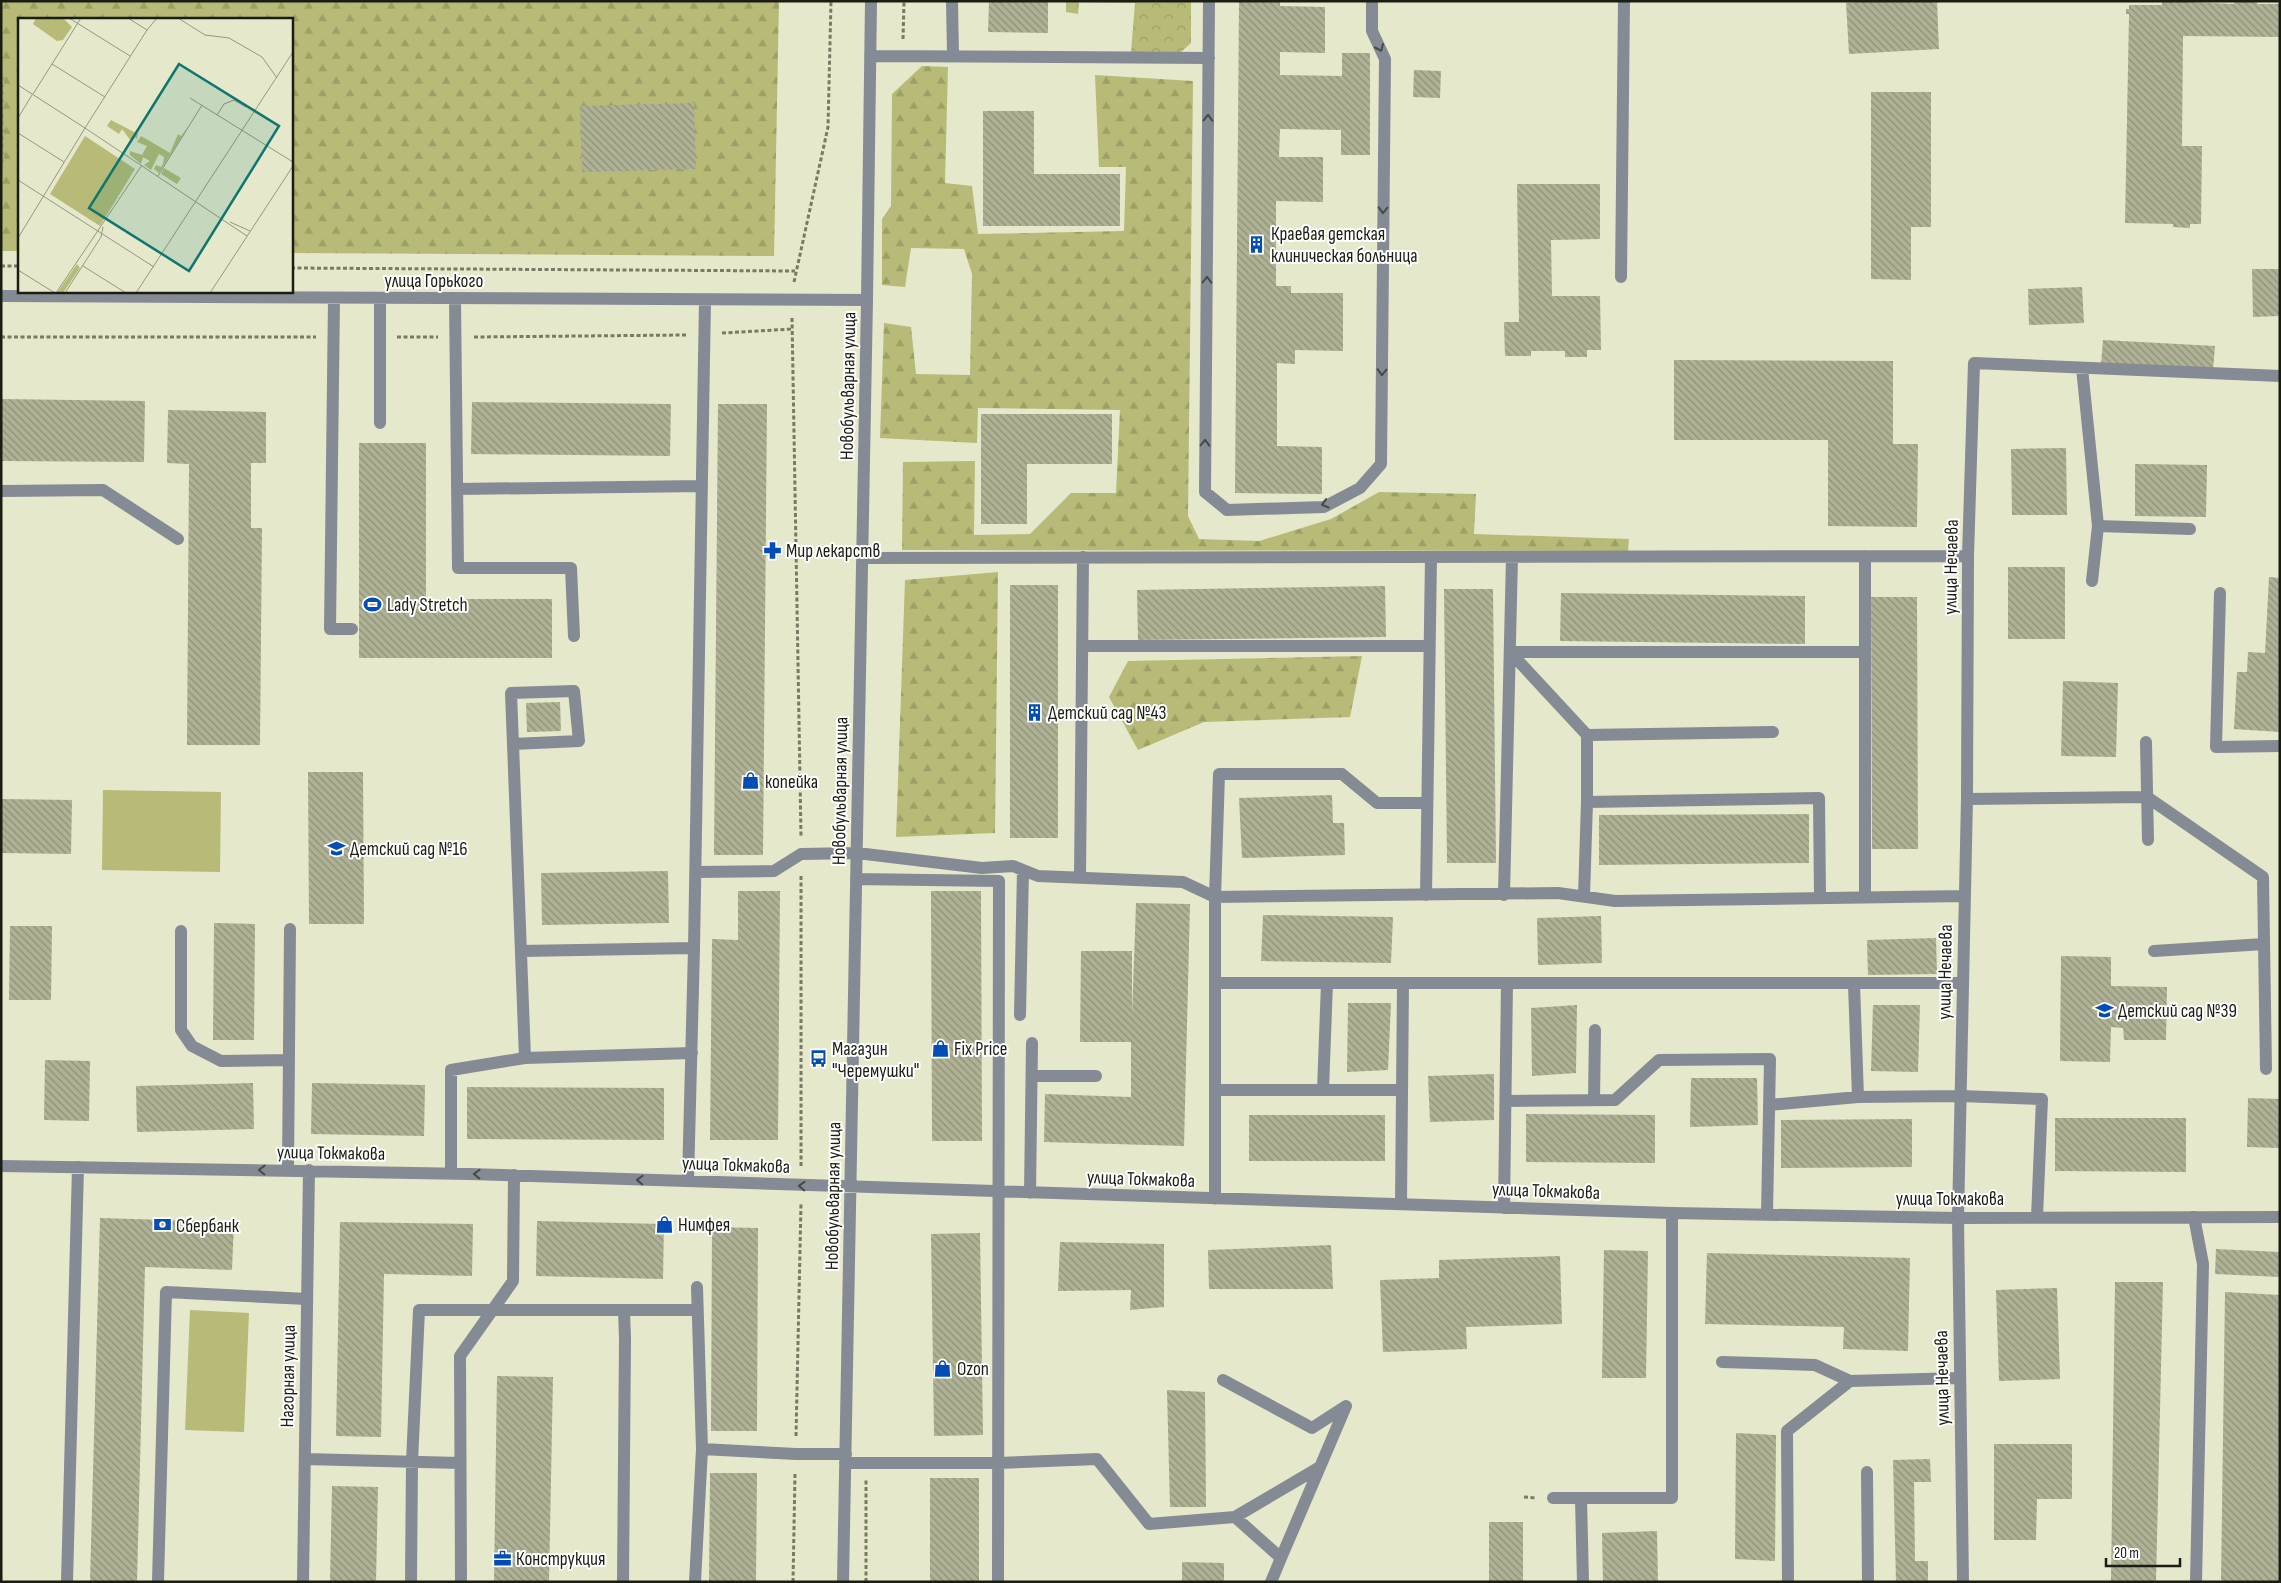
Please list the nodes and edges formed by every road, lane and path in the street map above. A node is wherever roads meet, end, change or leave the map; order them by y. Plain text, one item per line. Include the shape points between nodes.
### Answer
1 (831, 1) edge
2 (871, 1) edge
3 (952, 1) edge
4 (1209, 1) edge
5 (1372, 1) edge
6 (1624, 1) edge
7 (870, 56) junction
8 (953, 56) junction
9 (1209, 58) junction
10 (1, 266) edge
11 (18, 266) edge
12 (292, 268) edge
13 (795, 271) junction
14 (1621, 277) dead end
15 (182, 294) edge
16 (1, 296) edge
17 (334, 298) junction
18 (380, 298) junction
19 (455, 299) junction
20 (706, 300) junction
21 (791, 300) junction
22 (867, 300) junction
23 (2082, 368) junction
24 (2280, 376) edge
25 (380, 423) dead end
26 (702, 486) junction
27 (457, 489) junction
28 (1, 491) edge
29 (2098, 526) junction
30 (2190, 529) dead end
31 (178, 539) dead end
32 (1865, 556) junction
33 (1968, 556) junction
34 (1083, 557) junction
35 (1431, 557) junction
36 (1512, 557) junction
37 (862, 558) junction
38 (2092, 581) dead end
39 (2220, 593) dead end
40 (352, 629) dead end
41 (574, 636) dead end
42 (1082, 646) junction
43 (1429, 646) junction
44 (1510, 652) junction
45 (1865, 652) junction
46 (1773, 732) dead end
47 (1587, 736) junction
48 (2146, 742) dead end
49 (513, 744) junction
50 (2280, 746) edge
51 (2147, 797) junction
52 (1966, 799) junction
53 (1587, 802) junction
54 (1427, 803) junction
55 (2148, 840) dead end
56 (857, 852) junction
57 (801, 854) junction
58 (1023, 870) junction
59 (696, 872) junction
60 (1080, 878) junction
61 (856, 879) junction
62 (1504, 894) junction
63 (1426, 895) junction
64 (1584, 896) junction
65 (1964, 896) junction
66 (1215, 897) junction
67 (1865, 897) junction
68 (1820, 898) junction
69 (290, 929) dead end
70 (181, 931) dead end
71 (2264, 944) junction
72 (694, 948) junction
73 (521, 951) junction
74 (2154, 951) dead end
75 (1216, 983) junction
76 (1327, 983) junction
77 (1403, 983) junction
78 (1507, 983) junction
79 (1963, 983) junction
80 (1854, 984) junction
81 (1020, 1015) dead end
82 (1595, 1030) dead end
83 (1032, 1043) dead end
84 (692, 1053) junction
85 (525, 1058) junction
86 (289, 1060) junction
87 (2266, 1069) dead end
88 (1032, 1076) junction
89 (1096, 1076) dead end
90 (1215, 1090) junction
91 (1323, 1090) junction
92 (1402, 1090) junction
93 (1960, 1096) junction
94 (1858, 1097) junction
95 (1594, 1100) junction
96 (1506, 1101) junction
97 (1769, 1104) junction
98 (1, 1166) edge
99 (78, 1167) junction
100 (288, 1170) junction
101 (309, 1170) junction
102 (451, 1174) junction
103 (514, 1176) junction
104 (688, 1181) junction
105 (801, 1186) junction
106 (851, 1187) junction
107 (999, 1192) junction
108 (1030, 1193) junction
109 (1216, 1199) junction
110 (1401, 1204) junction
111 (1504, 1208) junction
112 (1672, 1213) junction
113 (1767, 1214) junction
114 (2036, 1217) junction
115 (2194, 1217) junction
116 (2280, 1217) edge
117 (1958, 1218) junction
118 (697, 1287) dead end
119 (307, 1299) junction
120 (493, 1309) junction
121 (624, 1310) junction
122 (697, 1310) junction
123 (1722, 1362) dead end
124 (1960, 1378) junction
125 (1223, 1380) dead end
126 (1850, 1382) junction
127 (702, 1449) junction
128 (796, 1454) junction
129 (846, 1458) junction
130 (305, 1459) junction
131 (412, 1462) junction
132 (460, 1463) junction
133 (998, 1463) junction
134 (1320, 1467) junction
135 (1867, 1472) dead end
136 (1553, 1498) dead end
137 (1580, 1499) junction
138 (1235, 1517) junction
139 (1281, 1558) junction
140 (158, 1581) edge
141 (67, 1582) edge
142 (303, 1582) edge
143 (411, 1582) edge
144 (461, 1582) edge
145 (623, 1582) edge
146 (695, 1582) edge
147 (793, 1582) edge
148 (843, 1582) edge
149 (998, 1582) edge
150 (1272, 1582) edge
151 (1583, 1582) edge
152 (1788, 1582) edge
153 (1868, 1582) edge
154 (1963, 1582) edge
155 (2196, 1582) edge

1 - 13 path via 828,128
2 - 7 street, Новобульварная улица
3 - 8 street
4 - 9 street
5 -> 9 street via 1372,31 1385,59 1381,464 1360,488 1324,507 1227,510 1205,492
6 - 14 street
7 - 8 street
7 - 22 street, Новобульварная улица
8 - 9 street
10 - 11 path
12 - 13 path
13 - 21 path
15 - 16 street, улица Горького
15 - 17 street, улица Горького
17 - 18 street, улица Горького
17 - 40 street via 330,629
18 - 19 street, улица Горького
18 - 25 street
19 - 20 street, улица Горького
19 - 27 street
20 - 21 street, улица Горького
20 - 26 street
21 - 22 street, улица Горького
21 - 57 path
22 - 37 street, Новобульварная улица
23 - 24 street
23 - 29 street
23 - 33 street, улица Нечаева via 1974,363
26 - 27 street
26 - 59 street
27 - 41 street via 458,568 571,568
28 - 31 street via 103,490
29 - 30 street
29 - 38 street
32 - 33 street
32 - 36 street
32 - 45 street
33 - 52 street, улица Нечаева
34 - 35 street
34 - 37 street
34 - 42 street
35 - 36 street
35 - 43 street
36 - 44 street
37 - 56 street, Новобульварная улица
39 - 50 street via 2216,746
42 - 43 street
42 - 60 street
43 - 54 street
44 - 45 street
44 - 47 street
44 - 62 street
45 - 67 street
46 - 47 street
47 - 53 street
48 - 51 street
49 - 49 street via 510,693 574,691 579,741
49 - 73 street
51 - 52 street
51 - 55 street
51 - 71 street via 2263,877
52 - 65 street, улица Нечаева
53 - 64 street
53 - 68 street via 1819,798
54 - 63 street
54 - 66 street via 1377,803 1342,774 1219,774
56 - 57 street
56 - 58 street via 982,868 1013,866
56 - 61 street, Новобульварная улица
57 - 59 street via 774,871
57 - 105 path
58 - 60 street via 1038,876
58 - 81 street
59 - 72 street
60 - 66 street via 1183,882
61 - 106 street, Новобульварная улица
61 - 107 street via 999,881
62 - 63 street
62 - 64 street
63 - 66 street
64 - 68 street via 1615,901
65 - 67 street
65 - 79 street, улица Нечаева
66 - 75 street
67 - 68 street
69 - 86 street
70 - 86 street via 181,1030 192,1046 221,1061
71 - 74 street
71 - 87 street
72 - 73 street
72 - 84 street
73 - 85 street
75 - 76 street
75 - 90 street
76 - 77 street
76 - 91 street
77 - 78 street
77 - 92 street
78 - 80 street
78 - 96 street
79 - 80 street
79 - 93 street, улица Нечаева
80 - 94 street
82 - 95 street
83 - 88 street
84 - 85 street
84 - 104 street
85 - 102 street via 451,1070
86 - 100 street
88 - 89 street
88 - 108 street
90 - 91 street
90 - 109 street
91 - 92 street
92 - 110 street
93 - 94 street
93 - 114 street via 2042,1100
93 - 117 street, улица Нечаева
94 - 97 street
95 - 96 street
95 - 97 street via 1615,1100 1659,1060 1770,1059
96 - 111 street
97 - 113 street
98 - 99 street, улица Токмакова
100 -> 99 street, улица Токмакова
99 - 141 street
100 - 101 street, улица Токмакова
101 - 102 street, улица Токмакова
101 - 119 street, Нагорная улица
103 -> 102 street, улица Токмакова
104 -> 103 street, улица Токмакова
103 - 120 street via 513,1280
104 - 105 street, улица Токмакова
106 -> 105 street, улица Токмакова
105 - 128 path
106 - 107 street, улица Токмакова
106 - 129 street, Новобульварная улица
107 - 108 street, улица Токмакова
107 - 133 street
108 - 109 street, улица Токмакова
109 - 110 street, улица Токмакова
110 - 111 street, улица Токмакова
111 - 112 street, улица Токмакова
112 - 113 street, улица Токмакова
112 - 137 street via 1672,1498
113 - 117 street, улица Токмакова
114 - 115 street, улица Токмакова
114 - 117 street, улица Токмакова
115 - 116 street, улица Токмакова
115 - 155 street via 2203,1264
117 - 124 street, улица Нечаева
118 - 122 street
119 - 130 street, Нагорная улица
119 - 140 street via 166,1292
120 - 121 street
120 - 131 street via 419,1310
120 - 132 street via 460,1356
121 - 122 street
121 - 145 street
122 - 127 street
123 - 126 street via 1815,1365
124 - 126 street
124 - 154 street, улица Нечаева
125 - 134 street via 1312,1428 1346,1406
126 - 152 street via 1787,1431
127 - 128 street
127 - 146 street
128 - 129 street
128 - 147 path
129 - 133 street
129 - 148 street, Новобульварная улица
130 - 131 street
130 - 142 street, Нагорная улица
131 - 132 street
131 - 143 street
132 - 144 street
133 - 138 street via 1097,1459 1148,1524
133 - 149 street
134 - 138 street
134 - 139 street
135 - 153 street
136 - 137 street
137 - 151 street
138 - 139 street
139 - 150 street

